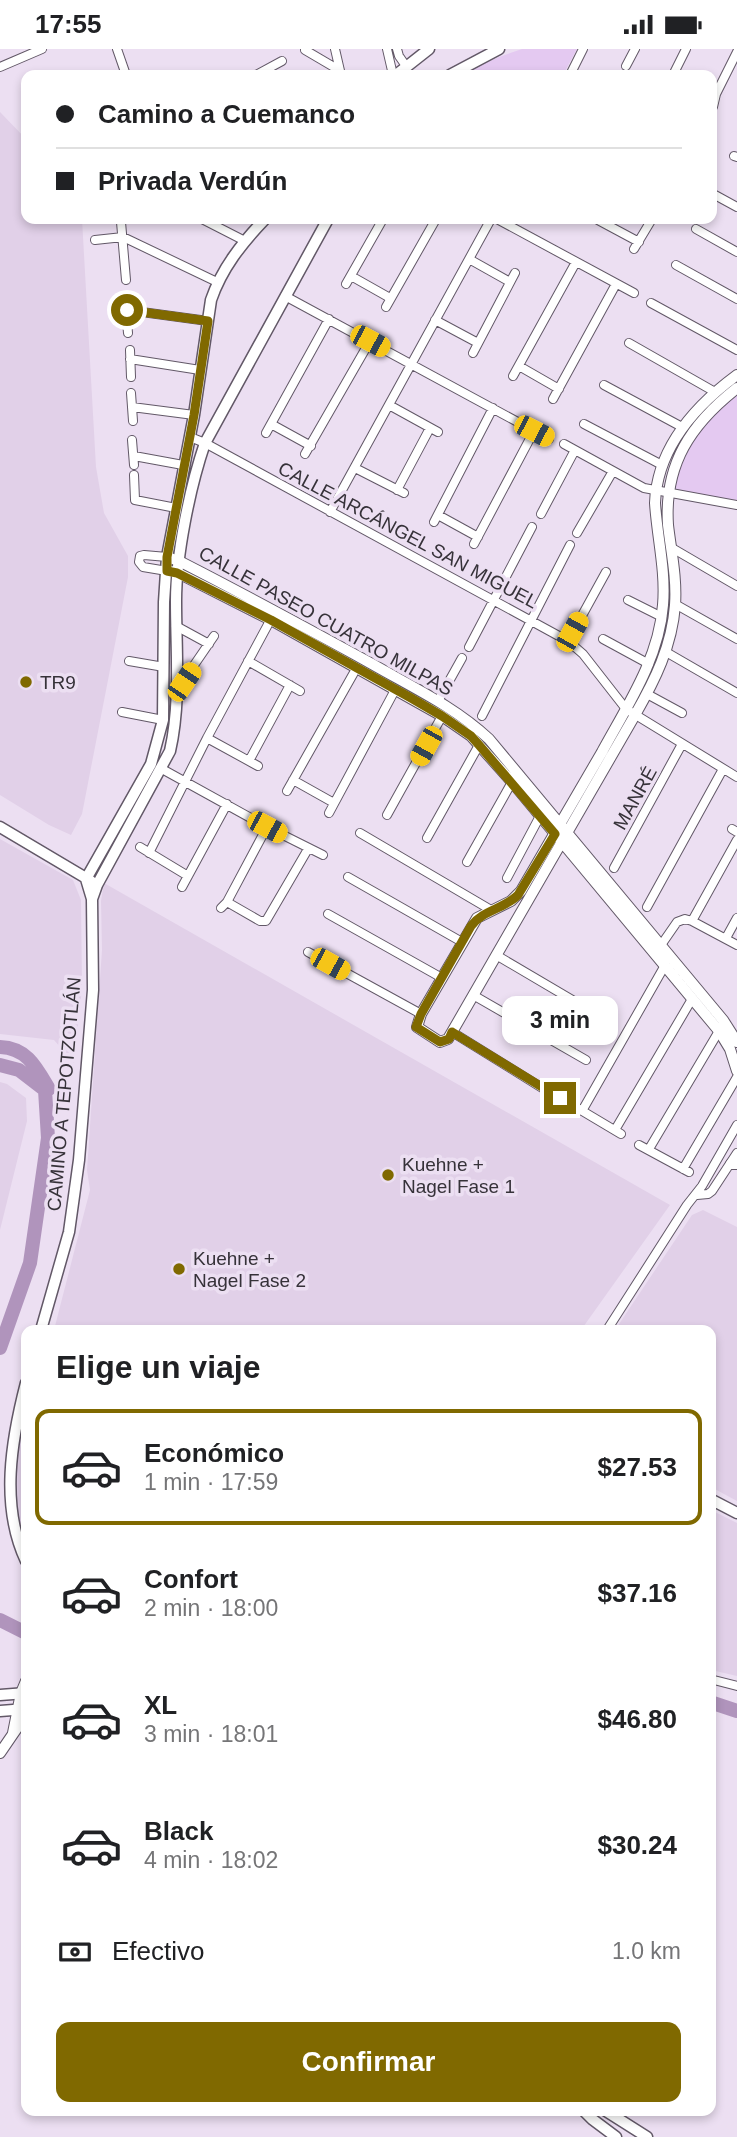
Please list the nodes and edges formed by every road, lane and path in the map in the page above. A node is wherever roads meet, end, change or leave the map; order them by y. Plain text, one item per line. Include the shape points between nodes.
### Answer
1 (42, 49) edge
2 (117, 49) edge
3 (335, 49) edge
4 (387, 49) edge
5 (397, 49) edge
6 (429, 49) edge
7 (499, 49) edge
8 (583, 49) edge
9 (635, 49) edge
10 (686, 49) edge
11 (303, 51) edge
12 (737, 52) edge
13 (282, 61) dead end
14 (406, 66) junction
15 (626, 66) dead end
16 (0, 67) edge
17 (125, 70) edge
18 (265, 70) edge
19 (335, 70) edge
20 (339, 70) edge
21 (393, 70) edge
22 (401, 70) edge
23 (459, 70) edge
24 (575, 70) edge
25 (678, 70) edge
26 (717, 88) edge
27 (717, 196) edge
28 (737, 207) edge
29 (121, 224) edge
30 (212, 224) edge
31 (260, 224) edge
32 (325, 224) edge
33 (380, 224) edge
34 (433, 224) edge
35 (488, 224) edge
36 (506, 224) edge
37 (600, 224) edge
38 (649, 224) edge
39 (696, 229) dead end
40 (123, 237) junction
41 (95, 240) dead end
42 (245, 240) junction
43 (737, 252) edge
44 (468, 260) junction
45 (576, 262) junction
46 (676, 265) dead end
47 (515, 273) dead end
48 (351, 276) junction
49 (126, 280) dead end
50 (217, 282) junction
51 (510, 282) junction
52 (346, 284) dead end
53 (616, 284) junction
54 (634, 293) dead end
55 (285, 296) junction
56 (125, 299) dead end
57 (737, 299) edge
58 (651, 303) dead end
59 (127, 310) junction
60 (329, 319) junction
61 (435, 320) junction
62 (208, 321) junction
63 (128, 333) dead end
64 (370, 341) junction
65 (629, 342) dead end
66 (478, 343) junction
67 (737, 350) edge
68 (473, 353) dead end
69 (412, 363) junction
70 (519, 366) junction
71 (200, 370) junction
72 (737, 375) edge
73 (513, 376) dead end
74 (131, 377) dead end
75 (604, 385) dead end
76 (737, 388) edge
77 (559, 389) junction
78 (715, 392) junction
79 (131, 393) dead end
80 (553, 399) dead end
81 (389, 405) junction
82 (132, 407) junction
83 (493, 408) junction
84 (194, 415) junction
85 (133, 421) dead end
86 (584, 423) dead end
87 (271, 424) junction
88 (682, 427) junction
89 (534, 431) junction
90 (266, 433) dead end
91 (190, 437) junction
92 (549, 439) dead end
93 (132, 440) dead end
94 (205, 443) junction
95 (564, 444) dead end
96 (311, 446) junction
97 (575, 450) junction
98 (305, 454) dead end
99 (134, 465) junction
100 (183, 465) junction
101 (663, 465) junction
102 (355, 468) junction
103 (613, 471) junction
104 (655, 492) junction
105 (668, 493) junction
106 (736, 505) edge
107 (177, 508) junction
108 (330, 512) junction
109 (541, 514) dead end
110 (532, 527) dead end
111 (577, 533) dead end
112 (570, 545) dead end
113 (672, 548) junction
114 (167, 557) junction
115 (179, 561) junction
116 (172, 572) junction
117 (606, 572) dead end
118 (737, 586) edge
119 (494, 600) junction
120 (628, 600) dead end
121 (675, 604) junction
122 (273, 615) junction
123 (662, 618) junction
124 (531, 619) junction
125 (176, 626) junction
126 (214, 636) dead end
127 (603, 639) dead end
128 (737, 639) edge
129 (568, 641) junction
130 (209, 644) junction
131 (469, 647) dead end
132 (666, 652) junction
133 (462, 659) dead end
134 (130, 661) dead end
135 (248, 661) junction
136 (649, 664) junction
137 (164, 667) junction
138 (356, 669) junction
139 (290, 685) junction
140 (177, 690) junction
141 (395, 690) junction
142 (300, 691) dead end
143 (414, 693) junction
144 (737, 693) edge
145 (647, 694) junction
146 (438, 701) junction
147 (122, 712) dead end
148 (630, 712) junction
149 (682, 713) dead end
150 (442, 716) junction
151 (482, 716) dead end
152 (163, 720) junction
153 (474, 732) junction
154 (207, 738) junction
155 (682, 744) junction
156 (479, 745) junction
157 (248, 761) junction
158 (151, 764) junction
159 (258, 766) dead end
160 (162, 769) junction
161 (723, 769) junction
162 (737, 777) edge
163 (293, 780) junction
164 (185, 782) junction
165 (512, 782) junction
166 (287, 790) dead end
167 (334, 803) junction
168 (227, 804) junction
169 (328, 813) dead end
170 (387, 815) dead end
171 (540, 816) junction
172 (0, 827) edge
173 (267, 827) junction
174 (360, 833) dead end
175 (561, 833) junction
176 (427, 838) dead end
177 (737, 839) edge
178 (140, 847) dead end
179 (308, 849) junction
180 (149, 853) junction
181 (323, 855) dead end
182 (467, 862) dead end
183 (614, 868) dead end
184 (188, 876) junction
185 (348, 877) dead end
186 (507, 878) dead end
187 (86, 879) junction
188 (97, 885) junction
189 (182, 887) dead end
190 (92, 899) junction
191 (648, 907) dead end
192 (491, 911) junction
193 (328, 915) dead end
194 (737, 918) edge
195 (692, 921) junction
196 (726, 938) junction
197 (462, 942) junction
198 (737, 945) edge
199 (658, 950) junction
200 (308, 952) dead end
201 (495, 955) junction
202 (664, 967) junction
203 (442, 978) junction
204 (473, 995) junction
205 (692, 999) junction
206 (421, 1014) junction
207 (608, 1021) dead end
208 (719, 1031) junction
209 (452, 1032) junction
210 (737, 1042) edge
211 (586, 1060) dead end
212 (737, 1071) edge
213 (737, 1077) edge
214 (560, 1098) dead end
215 (737, 1125) edge
216 (639, 1145) dead end
217 (649, 1149) junction
218 (735, 1159) edge
219 (697, 1195) junction
220 (42, 1325) edge
221 (610, 1325) edge
222 (21, 1402) edge
223 (716, 1502) edge
224 (737, 1513) edge
225 (21, 1550) edge
226 (716, 1680) edge
227 (737, 1686) edge
228 (21, 1693) edge
229 (0, 1695) edge
230 (0, 1711) edge
231 (21, 1711) edge
232 (21, 1715) edge
233 (0, 1753) edge
234 (589, 2116) edge
235 (614, 2116) edge
236 (616, 2137) edge
237 (647, 2137) edge

1 - 16 street
2 - 17 street
3 - 20 street
4 - 21 street
5 - 14 street
6 - 14 main road
7 - 23 main road
8 - 24 street
9 - 15 street
10 - 25 street
11 - 19 street
12 - 26 street
13 - 18 street
14 - 22 main road
27 - 28 street
29 - 40 street
30 - 42 street
31 - 42 main road, CAMINO A TEPOTZOTLÁN
32 - 55 main road, CAMINO A TEPOTZOTLÁN
33 - 48 street
34 - 48 street via 388,303
35 - 44 street
36 - 45 street
37 - 38 street via 637,245
39 - 43 street
40 - 41 street
40 - 49 street
40 - 50 street
42 - 50 main road, CAMINO A TEPOTZOTLÁN
44 - 51 street
44 - 61 street
45 - 53 street
45 - 70 street
46 - 57 street
47 - 51 street
48 - 52 street
50 - 62 main road, CAMINO A TEPOTZOTLÁN
51 - 66 street
53 - 54 street
53 - 77 street
55 - 60 street
55 - 94 main road, CAMINO A TEPOTZOTLÁN
56 - 59 street
58 - 67 street
59 - 62 street
59 - 63 street
60 - 64 street
60 - 87 street
61 - 66 street
61 - 69 street
62 - 71 main road, CAMINO A TEPOTZOTLÁN
64 - 69 street
64 - 96 street
65 - 78 street
66 - 68 street
69 - 81 street
69 - 83 street
70 - 73 street
70 - 77 street
71 - 74 street via 130,355
71 - 84 main road, CAMINO A TEPOTZOTLÁN
72 - 78 street
75 - 88 street
76 - 105 street via 708,413 687,440
77 - 80 street
78 - 88 street
79 - 82 street
81 - 102 street
81 - 102 street via 434,430 400,491
82 - 84 street
82 - 85 street
83 - 89 street
83 - 89 street via 436,519 476,541
84 - 91 main road, CAMINO A TEPOTZOTLÁN
86 - 101 street
87 - 90 street
87 - 96 street
88 - 101 street
89 - 92 street
91 - 94 street, CALLE ARCÁNGEL SAN MIGUEL
91 - 100 main road, CAMINO A TEPOTZOTLÁN
93 - 99 street
94 - 108 street, CALLE ARCÁNGEL SAN MIGUEL
94 - 115 main road, CAMINO A TEPOTZOTLÁN
95 - 97 street
96 - 98 street
97 - 103 street
97 - 109 street
99 - 100 street
99 - 107 street via 135,500
100 - 107 main road, CAMINO A TEPOTZOTLÁN
101 - 104 street
102 - 108 street
103 - 104 street
103 - 111 street
104 - 105 street
104 - 123 street
105 - 106 street
105 - 113 street
107 - 114 main road, CAMINO A TEPOTZOTLÁN
108 - 119 street, CALLE ARCÁNGEL SAN MIGUEL
110 - 119 street
112 - 124 street
113 - 118 street
113 - 121 street
114 - 115 street, CALLE PASEO CUATRO MILPAS
114 - 116 main road, CAMINO A TEPOTZOTLÁN
114 - 116 street, CALLE PASEO CUATRO MILPAS via 144,555 139,562 143,567
115 - 116 main road, CAMINO A TEPOTZOTLÁN
115 - 122 street, CALLE PASEO CUATRO MILPAS
116 - 122 street, CALLE PASEO CUATRO MILPAS
116 - 125 main road, CAMINO A TEPOTZOTLÁN
116 - 137 main road, CAMINO A TEPOTZOTLÁN via 164,602
117 - 129 street
119 - 124 street, CALLE ARCÁNGEL SAN MIGUEL
119 - 131 street
120 - 123 street
121 - 128 street
121 - 132 street
122 - 135 street
122 - 138 street, CALLE PASEO CUATRO MILPAS
122 - 143 street, CALLE PASEO CUATRO MILPAS
123 - 136 street
124 - 129 street, CALLE ARCÁNGEL SAN MIGUEL
124 - 151 street
125 - 130 street
125 - 140 main road, CAMINO A TEPOTZOTLÁN
126 - 130 street
127 - 136 street
129 - 148 street, CALLE ARCÁNGEL SAN MIGUEL
130 - 140 street
132 - 144 street
132 - 145 street
133 - 146 street
134 - 137 street
135 - 139 street
135 - 154 street
136 - 148 street
137 - 152 main road, CAMINO A TEPOTZOTLÁN
138 - 141 street, CALLE PASEO CUATRO MILPAS
138 - 163 street
139 - 142 street
139 - 157 street
140 - 160 main road, CAMINO A TEPOTZOTLÁN via 175,732
141 - 143 street, CALLE PASEO CUATRO MILPAS
141 - 167 street
143 - 146 street, CALLE PASEO CUATRO MILPAS
143 - 150 street, CALLE PASEO CUATRO MILPAS
145 - 148 street
145 - 149 street
146 - 153 street, CALLE PASEO CUATRO MILPAS
147 - 152 street
148 - 155 street
148 - 175 street
150 - 153 street, CALLE PASEO CUATRO MILPAS
150 - 170 street
152 - 158 main road, CAMINO A TEPOTZOTLÁN
153 - 156 street, CALLE PASEO CUATRO MILPAS
153 - 175 street, CALLE PASEO CUATRO MILPAS via 489,739
154 - 157 street
154 - 164 street
155 - 161 street
155 - 183 street, MANRÉ
156 - 165 street, CALLE PASEO CUATRO MILPAS
156 - 176 street
157 - 159 street
158 - 160 street
158 - 187 main road, CAMINO A TEPOTZOTLÁN
160 - 164 street
160 - 188 main road, CAMINO A TEPOTZOTLÁN
161 - 162 street
161 - 191 street
163 - 166 street
163 - 167 street
164 - 168 street
164 - 180 street
165 - 171 street, CALLE PASEO CUATRO MILPAS
165 - 182 street
167 - 169 street
168 - 173 street
168 - 184 street
171 - 175 street, CALLE PASEO CUATRO MILPAS
171 - 186 street
172 - 187 main road
173 - 179 street
173 - 179 street via 224,905 266,921
174 - 192 street
175 - 192 street via 518,895
175 - 199 street, CALLE PASEO CUATRO MILPAS
175 - 201 street
177 - 195 street
178 - 180 street
179 - 181 street
180 - 184 street
184 - 189 street
185 - 197 street
187 - 188 main road
187 - 190 main road, CAMINO A TEPOTZOTLÁN
188 - 190 main road, CAMINO A TEPOTZOTLÁN
190 - 220 main road, CAMINO A TEPOTZOTLÁN via 92,1001 79,1160 69,1232
192 - 197 street via 477,918
193 - 203 street
194 - 196 street
195 - 196 street
195 - 199 street via 677,922
196 - 198 street
197 - 203 street
199 - 202 street, CALLE PASEO CUATRO MILPAS
199 - 210 street, CALLE PASEO CUATRO MILPAS via 723,1020
200 - 206 street
201 - 204 street
201 - 207 street
202 - 205 street, CALLE PASEO CUATRO MILPAS
202 - 205 street via 578,1108 618,1132
203 - 206 street
204 - 209 street
204 - 211 street
205 - 208 street, CALLE PASEO CUATRO MILPAS
206 - 209 street via 416,1024 420,1031 440,1042
208 - 212 street, CALLE PASEO CUATRO MILPAS
208 - 217 street
209 - 214 street
213 - 217 street via 685,1170
215 - 219 street
216 - 217 street
218 - 219 street via 712,1191
219 - 221 street
222 - 225 main road via 5,1481 6,1508
223 - 224 main road
226 - 227 street
228 - 229 main road
230 - 231 main road
232 - 233 street
234 - 236 main road
235 - 237 main road

